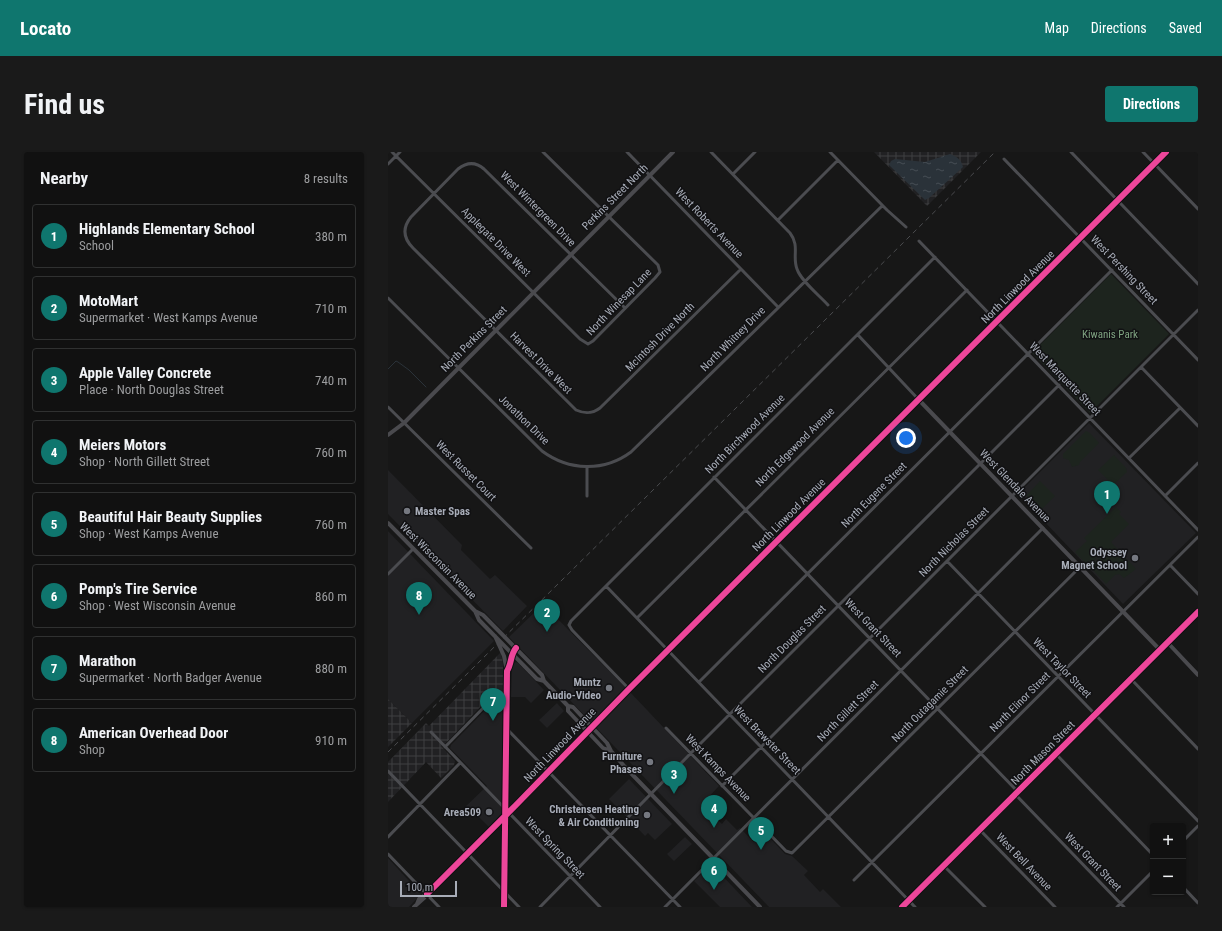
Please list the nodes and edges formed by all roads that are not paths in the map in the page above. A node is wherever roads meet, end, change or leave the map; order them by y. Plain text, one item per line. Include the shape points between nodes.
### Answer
1 (392, 152) edge
2 (400, 152) edge
3 (543, 152) edge
4 (627, 152) edge
5 (673, 152) edge
6 (711, 152) edge
7 (755, 152) edge
8 (830, 152) edge
9 (1071, 152) edge
10 (1143, 152) edge
11 (1166, 152) edge
12 (396, 156) junction
13 (1004, 159) dead end
14 (838, 160) junction
15 (388, 164) edge
16 (1154, 164) junction
17 (733, 174) junction
18 (650, 175) junction
19 (434, 194) junction
20 (1118, 201) junction
21 (882, 206) junction
22 (1198, 209) edge
23 (609, 217) junction
24 (778, 220) junction
25 (906, 226) dead end
26 (404, 232) joint
27 (1081, 238) junction
28 (919, 241) dead end
29 (571, 254) junction
30 (935, 257) junction
31 (741, 269) junction
32 (1112, 270) junction
33 (806, 281) junction
34 (1198, 284) edge
35 (967, 290) junction
36 (533, 292) junction
37 (388, 298) edge
38 (828, 305) dead end
39 (778, 307) junction
40 (625, 308) junction
41 (1198, 310) edge
42 (997, 321) junction
43 (496, 330) junction
44 (858, 335) junction
45 (1174, 335) junction
46 (588, 344) joint
47 (1028, 353) junction
48 (1198, 360) edge
49 (889, 367) junction
50 (1141, 367) junction
51 (458, 368) junction
52 (1059, 385) junction
53 (920, 400) junction
54 (388, 407) edge
55 (1180, 408) junction
56 (588, 413) joint
57 (1090, 418) junction
58 (404, 423) junction
59 (1198, 426) edge
60 (950, 432) junction
61 (388, 435) edge
62 (1129, 458) junction
63 (981, 463) junction
64 (1198, 463) edge
65 (587, 467) junction
66 (714, 477) junction
67 (587, 496) dead end
68 (1012, 496) junction
69 (1165, 496) junction
70 (746, 510) junction
71 (388, 523) edge
72 (1043, 528) junction
73 (1198, 530) edge
74 (1198, 537) edge
75 (777, 542) junction
76 (531, 548) dead end
77 (414, 549) junction
78 (947, 561) junction
79 (1170, 565) junction
80 (1080, 567) junction
81 (388, 574) edge
82 (808, 574) junction
83 (606, 586) junction
84 (979, 593) junction
85 (1198, 594) edge
86 (839, 606) junction
87 (475, 611) junction
88 (1124, 612) junction
89 (1198, 612) edge
90 (637, 618) junction
91 (1015, 631) junction
92 (495, 636) junction
93 (870, 638) junction
94 (1168, 643) junction
95 (516, 648) junction
96 (668, 650) junction
97 (1160, 650) junction
98 (512, 653) junction
99 (505, 659) junction
100 (523, 664) junction
101 (536, 668) junction
102 (507, 671) junction
103 (901, 671) junction
104 (1198, 674) edge
105 (1058, 677) junction
106 (1131, 679) junction
107 (544, 681) junction
108 (699, 682) junction
109 (629, 689) junction
110 (507, 701) junction
111 (568, 706) junction
112 (938, 709) junction
113 (730, 714) junction
114 (1096, 714) junction
115 (592, 726) junction
116 (666, 728) dead end
117 (507, 729) junction
118 (431, 732) dead end
119 (587, 732) junction
120 (761, 746) junction
121 (445, 747) junction
122 (1198, 748) edge
123 (611, 751) junction
124 (691, 753) junction
125 (981, 754) junction
126 (1056, 754) junction
127 (460, 763) junction
128 (388, 772) edge
129 (549, 772) junction
130 (792, 779) junction
131 (722, 786) junction
132 (1016, 793) junction
133 (651, 794) junction
134 (420, 804) junction
135 (506, 812) junction
136 (829, 817) junction
137 (754, 818) junction
138 (1198, 821) edge
139 (1198, 826) edge
140 (980, 830) junction
141 (610, 835) junction
142 (388, 837) edge
143 (1186, 838) edge
144 (1150, 852) edge
145 (467, 853) junction
146 (791, 853) joint
147 (388, 854) edge
148 (713, 858) junction
149 (873, 862) junction
150 (944, 866) junction
151 (1150, 874) edge
152 (570, 876) junction
153 (854, 880) dead end
154 (1186, 890) edge
155 (504, 892) junction
156 (426, 894) junction
157 (673, 900) junction
158 (909, 900) junction
159 (1198, 903) edge
160 (1120, 904) junction
161 (415, 905) edge
162 (439, 907) edge
163 (504, 907) edge
164 (519, 907) edge
165 (540, 907) edge
166 (600, 907) edge
167 (665, 907) edge
168 (680, 907) edge
169 (760, 907) edge
170 (902, 907) edge
171 (915, 907) edge
172 (985, 907) edge
173 (1055, 907) edge
174 (1117, 907) edge
175 (1124, 907) edge

1 - 12 street, Applegate Drive West
2 - 12 street
3 - 23 street
4 - 18 street, West Roberts Avenue
5 - 18 street, Perkins Street North
6 - 17 street
7 - 17 street
8 - 14 street
9 - 20 street
10 - 16 street
11 - 16 street, North Linwood Avenue
12 - 15 street
12 - 19 street, Applegate Drive West
13 - 27 street, West Pershing Street
14 - 21 street
14 - 24 street
16 - 20 street, North Linwood Avenue
16 - 22 street
17 - 24 street
18 - 23 street, Perkins Street North
18 - 31 street, West Roberts Avenue
19 - 26 street, West Wintergreen Drive via 408,220
19 - 29 street, West Wintergreen Drive via 462,166 480,165
19 - 36 street, Applegate Drive West
20 - 27 street, North Linwood Avenue
20 - 34 street
21 - 25 street
21 - 33 street, North Whitney Drive
23 - 29 street, Perkins Street North
23 - 40 street, North Winesap Lane via 658,265 660,270 659,275
24 - 33 street via 794,240 796,266
26 - 43 street, Harvest Drive West via 409,244
27 - 32 street, West Pershing Street
27 - 42 street, North Linwood Avenue
28 - 30 street, West Marquette Street
29 - 36 street, North Perkins Street
29 - 40 street, West Wintergreen Drive
30 - 35 street, West Marquette Street
30 - 44 street, North Birchwood Avenue
31 - 39 street, West Roberts Avenue
31 - 56 street, McIntosh Drive North via 605,403
32 - 45 street, West Pershing Street
32 - 47 street, North Eugene Street
33 - 38 street
33 - 39 street, North Whitney Drive
35 - 42 street, West Marquette Street
35 - 49 street, North Edgewood Avenue
36 - 43 street, North Perkins Street
36 - 46 street, Applegate Drive West
37 - 51 street, Jonathon Drive
39 - 65 street, North Whitney Drive via 631,452 609,463
40 - 46 street, North Winesap Lane
41 - 45 street, North Nicholas Street
42 - 47 street, West Marquette Street
42 - 53 street, North Linwood Avenue
43 - 51 street, North Perkins Street
43 - 56 street, Harvest Drive West via 576,410
44 - 49 street, West Glendale Avenue
44 - 66 street, North Birchwood Avenue
45 - 48 street, West Pershing Street
45 - 50 street, North Nicholas Street
47 - 52 street, West Marquette Street
47 - 60 street, North Eugene Street
49 - 53 street, West Glendale Avenue
49 - 70 street, North Edgewood Avenue
50 - 55 street
50 - 57 street, North Nicholas Street
51 - 58 street, North Perkins Street
51 - 65 street, Jonathon Drive via 542,451 568,464
52 - 57 street, West Marquette Street
52 - 63 street, North Douglas Street
53 - 60 street, West Glendale Avenue
53 - 75 street, North Linwood Avenue
54 - 58 street, West Russet Court
55 - 59 street
55 - 62 street
57 - 62 street, West Marquette Street
57 - 68 street, North Nicholas Street
58 - 61 street, North Perkins Street
58 - 76 street, West Russet Court
60 - 63 street, West Glendale Avenue
60 - 82 street, North Eugene Street
62 - 69 street, West Marquette Street
63 - 68 street, West Glendale Avenue
63 - 86 street, North Douglas Street
64 - 69 street
65 - 67 street
66 - 70 street, West Grant Street
66 - 83 street, North Birchwood Avenue
68 - 72 street, West Glendale Avenue
68 - 78 street, North Nicholas Street
69 - 73 street, West Marquette Street
70 - 75 street, West Grant Street
70 - 90 street, North Edgewood Avenue
71 - 77 street, West Wisconsin Avenue
72 - 80 street, West Glendale Avenue
72 - 84 street, North Gillett Street
74 - 79 street, North Elinor Street
75 - 82 street, West Grant Street
75 - 96 street, North Linwood Avenue
77 - 81 street
77 - 87 street, West Wisconsin Avenue
78 - 84 street, West Taylor Street
78 - 93 street, North Nicholas Street
79 - 85 street
79 - 88 street, North Elinor Street
80 - 88 street, West Glendale Avenue
80 - 91 street, North Outagamie Street
82 - 86 street, West Grant Street
82 - 108 street, North Eugene Street
83 - 90 street, West Brewster Street
83 - 109 street, North Birchwood Avenue via 570,621 569,625
84 - 91 street, West Taylor Street
84 - 103 street, North Gillett Street
86 - 93 street, West Grant Street
86 - 113 street, North Douglas Street
87 - 92 street, West Wisconsin Avenue via 479,620
87 - 95 street, West Wisconsin Avenue via 483,615
88 - 97 street, West Glendale Avenue
88 - 105 street, North Elinor Street
89 - 94 street, North Mason Street
90 - 96 street, West Brewster Street
91 - 105 street, West Taylor Street
91 - 112 street, North Outagamie Street
92 - 98 street, West Wisconsin Avenue
92 - 99 street
93 - 103 street, West Grant Street
93 - 120 street, North Nicholas Street
94 - 97 street, North Mason Street
94 - 104 street
95 - 98 street
95 - 101 street, West Wisconsin Avenue
96 - 108 street, West Brewster Street
96 - 109 street, North Linwood Avenue
97 - 106 street, North Mason Street
98 - 99 street
98 - 100 street, West Wisconsin Avenue
98 - 102 street
99 - 102 street
100 - 101 street via 533,671
100 - 107 street, West Wisconsin Avenue via 537,679
101 - 107 street, West Wisconsin Avenue
102 - 110 street
103 - 112 street, West Grant Street
103 - 130 street, North Gillett Street
105 - 114 street, West Taylor Street
105 - 125 street, North Elinor Street
106 - 114 street, North Mason Street
106 - 122 street
107 - 111 street, West Wisconsin Avenue
108 - 113 street, West Brewster Street
109 - 115 street, North Linwood Avenue
110 - 117 street
110 - 121 street via 489,702
111 - 115 street, West Wisconsin Avenue via 573,706
111 - 119 street, West Wisconsin Avenue via 568,711
112 - 125 street, West Grant Street
112 - 136 street, North Outagamie Street
113 - 120 street, West Brewster Street
113 - 124 street, North Douglas Street
114 - 126 street, North Mason Street
114 - 138 street, West Taylor Street
115 - 119 street, North Linwood Avenue
115 - 123 street, West Wisconsin Avenue
116 - 124 street, West Kamps Avenue
117 - 129 street
117 - 135 street
118 - 121 street, West Spring Street
119 - 123 street, West Wisconsin Avenue via 603,748
119 - 129 street, North Linwood Avenue
120 - 130 street, West Brewster Street
120 - 131 street, North Nicholas Street
121 - 127 street, West Spring Street
123 - 133 street, West Wisconsin Avenue
124 - 131 street, West Kamps Avenue
124 - 133 street, North Douglas Street
125 - 132 street, West Grant Street
125 - 149 street, North Elinor Street
126 - 132 street, North Mason Street
126 - 144 street
127 - 134 street
127 - 135 street, West Spring Street
128 - 134 street
129 - 135 street, North Linwood Avenue
129 - 141 street
130 - 136 street, West Brewster Street
130 - 137 street, North Gillett Street
131 - 137 street, West Kamps Avenue
132 - 140 street, North Mason Street
132 - 160 street, West Grant Street
133 - 141 street, North Douglas Street
133 - 148 street, West Wisconsin Avenue
134 - 142 street
134 - 145 street
135 - 145 street, North Linwood Avenue
135 - 152 street, West Spring Street
135 - 155 street
136 - 146 street, North Outagamie Street
136 - 149 street, West Brewster Street
137 - 146 street, West Kamps Avenue
137 - 148 street, North Gillett Street
139 - 143 street
140 - 150 street, North Mason Street
140 - 173 street, West Bell Avenue
141 - 152 street, North Douglas Street
141 - 157 street
145 - 155 street
145 - 156 street, North Linwood Avenue
147 - 156 street
148 - 157 street, North Gillett Street
148 - 169 street, West Wisconsin Avenue
149 - 153 street, North Elinor Street
149 - 158 street, West Brewster Street
150 - 158 street, North Mason Street
150 - 172 street
151 - 160 street
152 - 165 street, North Douglas Street
152 - 166 street, West Spring Street
154 - 159 street
155 - 163 street
155 - 164 street
156 - 161 street, North Linwood Avenue
156 - 162 street
157 - 167 street, North Gillett Street
157 - 168 street
158 - 170 street, North Mason Street
158 - 171 street, West Brewster Street
160 - 174 street
160 - 175 street, West Grant Street

